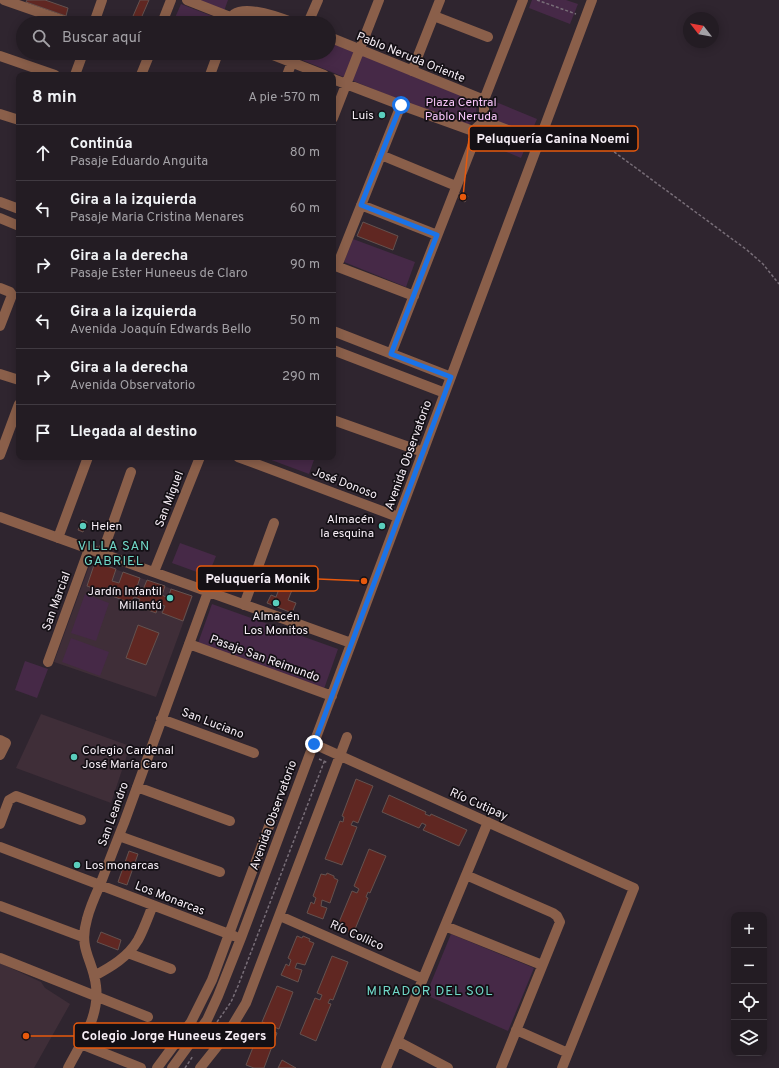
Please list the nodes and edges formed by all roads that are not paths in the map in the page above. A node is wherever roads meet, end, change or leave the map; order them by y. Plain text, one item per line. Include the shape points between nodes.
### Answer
1 (4, 0) edge
2 (102, 0) edge
3 (171, 0) edge
4 (187, 0) edge
5 (318, 0) edge
6 (379, 0) edge
7 (440, 0) edge
8 (523, 0) edge
9 (592, 0) edge
10 (240, 4) edge
11 (50, 16) edge
12 (96, 16) edge
13 (165, 16) edge
14 (221, 16) edge
15 (232, 16) edge
16 (277, 16) edge
17 (311, 16) edge
18 (434, 16) junction
19 (488, 37) dead end
20 (336, 40) edge
21 (360, 50) junction
22 (0, 56) edge
23 (80, 60) edge
24 (147, 60) edge
25 (215, 60) edge
26 (287, 60) edge
27 (292, 62) junction
28 (412, 71) junction
29 (46, 72) edge
30 (76, 72) edge
31 (143, 72) edge
32 (211, 72) edge
33 (288, 72) edge
34 (317, 72) edge
35 (336, 80) edge
36 (346, 84) junction
37 (484, 100) junction
38 (401, 105) junction
39 (336, 110) edge
40 (1, 118) edge
41 (16, 120) edge
42 (484, 120) junction
43 (473, 131) junction
44 (539, 142) junction
45 (381, 155) junction
46 (456, 186) junction
47 (0, 202) edge
48 (361, 205) junction
49 (16, 208) edge
50 (0, 218) edge
51 (16, 225) edge
52 (437, 235) junction
53 (336, 263) edge
54 (336, 265) edge
55 (0, 288) edge
56 (414, 296) junction
57 (0, 326) edge
58 (336, 332) edge
59 (336, 351) edge
60 (391, 354) junction
61 (0, 374) edge
62 (451, 377) junction
63 (16, 379) edge
64 (445, 393) junction
65 (16, 412) edge
66 (336, 421) edge
67 (423, 452) junction
68 (0, 455) edge
69 (87, 460) edge
70 (199, 460) edge
71 (257, 460) edge
72 (131, 472) dead end
73 (0, 517) edge
74 (398, 517) junction
75 (274, 523) dead end
76 (58, 538) junction
77 (89, 549) junction
78 (102, 554) junction
79 (154, 572) junction
80 (208, 592) junction
81 (244, 605) junction
82 (352, 643) junction
83 (189, 644) junction
84 (48, 662) dead end
85 (332, 696) junction
86 (161, 719) junction
87 (347, 737) dead end
88 (3, 741) edge
89 (314, 744) junction
90 (254, 753) dead end
91 (0, 755) edge
92 (340, 756) junction
93 (137, 787) junction
94 (272, 818) dead end
95 (80, 820) dead end
96 (230, 821) dead end
97 (488, 822) junction
98 (0, 824) edge
99 (119, 836) junction
100 (1, 851) edge
101 (220, 872) dead end
102 (466, 875) junction
103 (100, 885) junction
104 (153, 905) junction
105 (0, 906) edge
106 (280, 916) junction
107 (445, 926) junction
108 (229, 934) junction
109 (83, 937) junction
110 (241, 938) junction
111 (128, 953) junction
112 (0, 958) edge
113 (542, 965) junction
114 (171, 969) dead end
115 (94, 976) junction
116 (423, 979) junction
117 (97, 996) junction
118 (148, 1017) dead end
119 (516, 1030) junction
120 (397, 1041) junction
121 (81, 1044) junction
122 (568, 1053) junction
123 (203, 1067) edge
124 (68, 1068) edge
125 (141, 1068) edge
126 (157, 1068) edge
127 (172, 1068) edge
128 (386, 1068) edge
129 (448, 1068) edge
130 (501, 1068) edge
131 (562, 1068) edge

1 - 11 street
2 - 12 street
3 - 13 street
4 - 14 street
5 - 17 street
6 - 21 street
7 - 18 street
8 - 37 street
9 - 44 street, Avenida Observatorio
10 - 15 street
10 - 16 street
18 - 19 street
18 - 28 street
20 - 21 street, Pablo Neruda Oriente
21 - 28 street, Pablo Neruda Oriente
21 - 36 street
22 - 29 street
23 - 30 street
24 - 31 street
25 - 32 street
26 - 27 street
27 - 33 street
27 - 34 street
28 - 37 street, Pablo Neruda Oriente
35 - 36 street
36 - 38 street
36 - 39 street
37 - 42 street
38 - 43 street
38 - 45 street
40 - 41 street
42 - 43 street
42 - 44 street
43 - 46 street via 474,140
44 - 62 street, Avenida Observatorio
45 - 46 street
45 - 48 street
46 - 52 street
47 - 49 street
48 - 52 street
48 - 53 street
50 - 51 street
52 - 56 street
54 - 56 street
55 - 57 street via 11,294
56 - 60 street
58 - 60 street
59 - 64 street
60 - 62 street
61 - 63 street
62 - 64 street, Avenida Observatorio
64 - 67 street, Avenida Observatorio
65 - 68 street
66 - 67 street
67 - 74 street, Avenida Observatorio
69 - 76 street
70 - 79 street, San Miguel
71 - 74 street, José Donoso
72 - 78 street
73 - 76 street
74 - 82 street, Avenida Observatorio
75 - 81 street
76 - 77 street
77 - 78 street
77 - 84 street, San Marcial
78 - 79 street
79 - 80 street
80 - 81 street
80 - 83 street, San Leandro
81 - 82 street
82 - 85 street, Avenida Observatorio
83 - 85 street, Pasaje San Reimundo
83 - 86 street, San Leandro
85 - 89 street, Avenida Observatorio
86 - 90 street, San Luciano
86 - 93 street, San Leandro
87 - 92 street
88 - 91 street
89 - 92 street, Río Cutipay
89 - 110 street, Avenida Observatorio
92 - 97 street, Río Cutipay
92 - 106 street
93 - 96 street
93 - 99 street, San Leandro
94 - 108 street
95 - 98 street via 16,796 9,800
97 - 102 street
97 - 122 street, Río Cutipay via 634,888
99 - 101 street
99 - 103 street, San Leandro
100 - 103 street, Los Monarcas
102 - 107 street
102 - 113 street via 557,916 560,922
103 - 104 street, Los Monarcas
103 - 109 street, San Leandro via 87,916
104 - 108 street, Los Monarcas
104 - 111 street via 140,937
105 - 109 street
106 - 116 street, Río Collico
106 - 123 street via 246,1003
107 - 113 street
107 - 116 street
108 - 110 street, Los Monarcas
108 - 126 street via 212,980 191,1022
109 - 115 street, San Leandro
110 - 127 street, Avenida Observatorio via 207,1020
111 - 114 street
111 - 115 street
112 - 117 street
113 - 119 street
115 - 117 street, San Leandro
116 - 120 street
117 - 118 street
117 - 121 street, San Leandro via 94,1016
119 - 122 street
119 - 130 street
120 - 128 street
120 - 129 street
121 - 124 street, San Leandro
121 - 125 street
122 - 131 street

